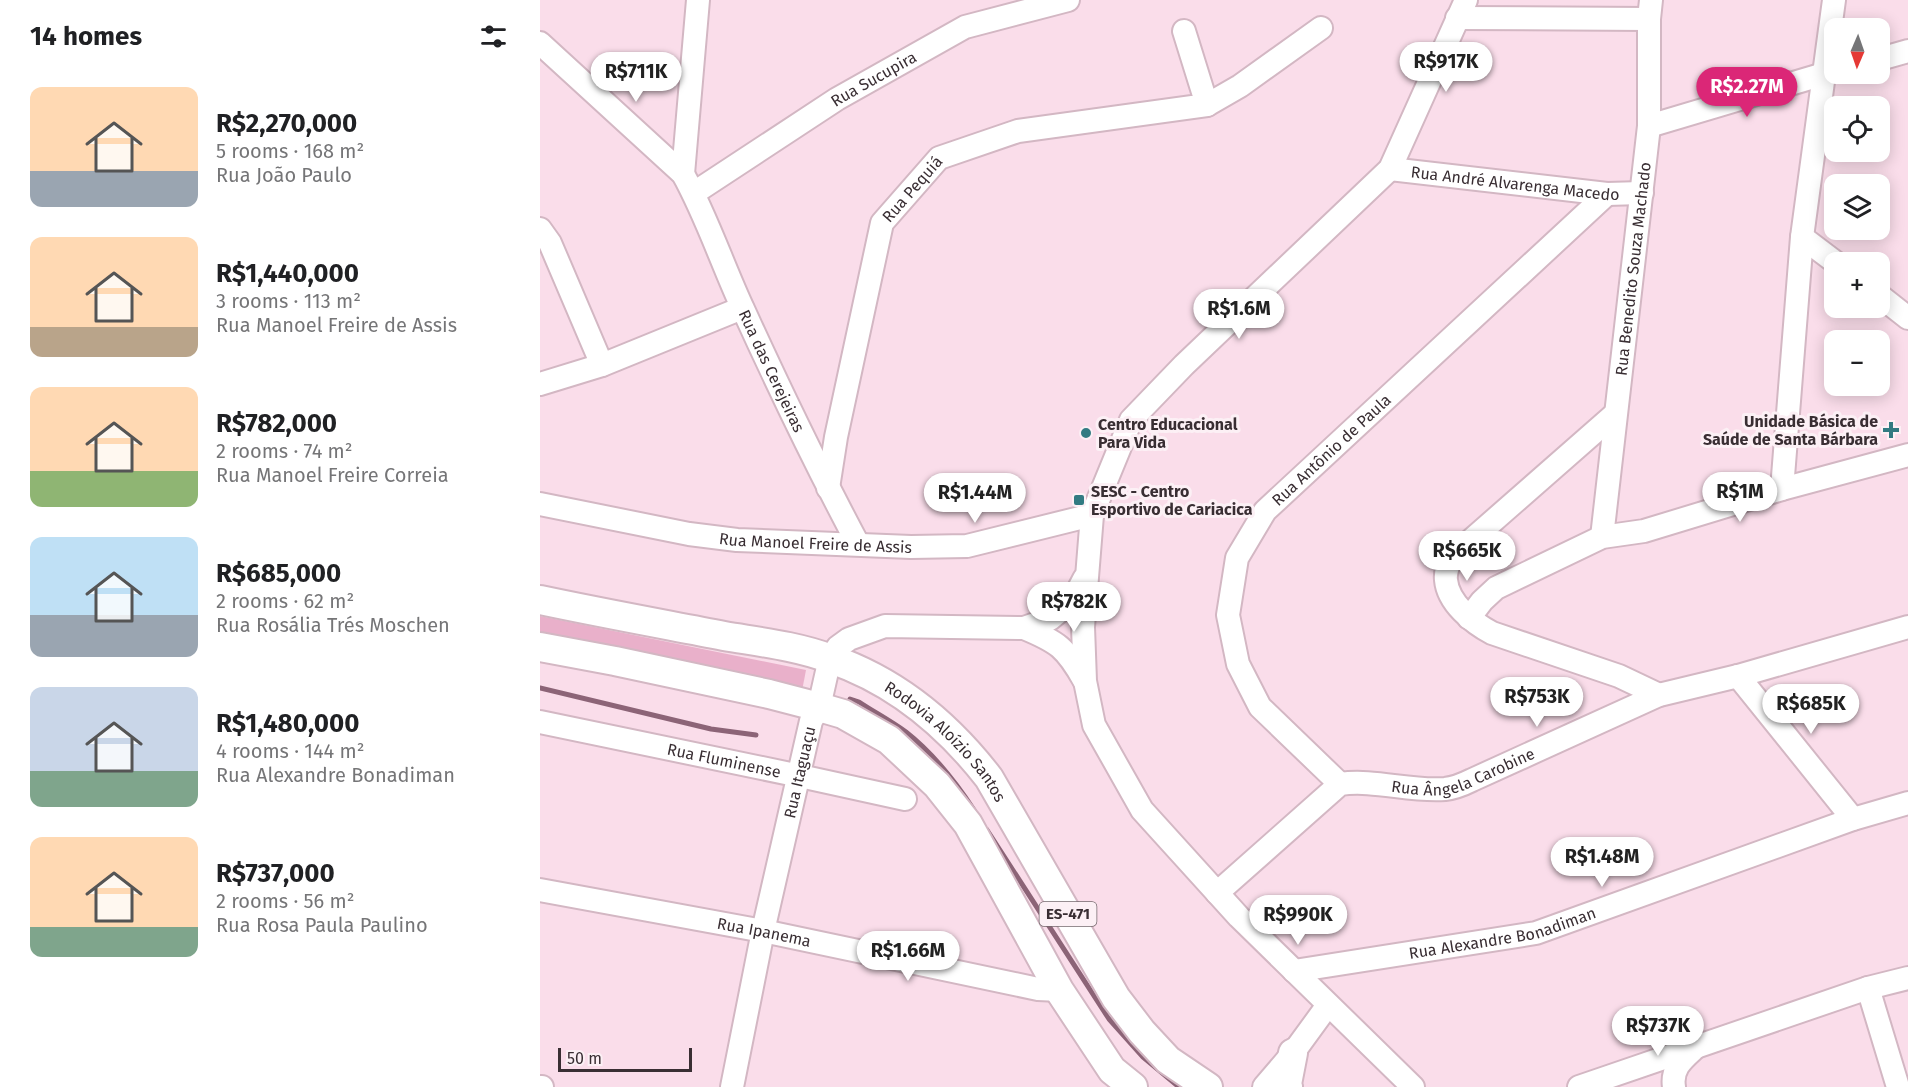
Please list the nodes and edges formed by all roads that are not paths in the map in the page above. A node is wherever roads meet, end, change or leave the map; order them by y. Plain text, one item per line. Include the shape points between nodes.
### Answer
1 (698, 0) edge
2 (1068, 0) edge
3 (1834, 0) edge
4 (1462, 9) edge
5 (1650, 10) edge
6 (1833, 18) edge
7 (1321, 28) dead end
8 (1184, 31) dead end
9 (540, 43) edge
10 (1908, 51) edge
11 (1890, 56) edge
12 (1824, 74) edge
13 (1827, 84) edge
14 (1207, 105) junction
15 (1649, 126) junction
16 (1390, 169) junction
17 (689, 184) junction
18 (1642, 193) junction
19 (1607, 194) junction
20 (540, 229) edge
21 (1802, 237) junction
22 (1824, 254) edge
23 (1890, 304) edge
24 (742, 308) junction
25 (1908, 318) edge
26 (602, 365) junction
27 (540, 384) edge
28 (1615, 414) junction
29 (1908, 455) edge
30 (828, 488) junction
31 (1782, 489) junction
32 (540, 504) edge
33 (1092, 515) junction
34 (1602, 537) junction
35 (858, 544) junction
36 (1087, 572) junction
37 (540, 600) edge
38 (1469, 618) junction
39 (1908, 627) edge
40 (1024, 628) junction
41 (540, 647) edge
42 (830, 658) junction
43 (1738, 676) junction
44 (1085, 681) junction
45 (1659, 695) junction
46 (819, 707) junction
47 (540, 722) edge
48 (800, 776) junction
49 (1340, 784) junction
50 (905, 799) dead end
51 (1908, 803) edge
52 (1852, 819) junction
53 (540, 890) edge
54 (1217, 893) junction
55 (763, 930) junction
56 (1294, 971) junction
57 (1908, 978) edge
58 (1868, 988) junction
59 (1059, 990) junction
60 (1328, 1005) junction
61 (1696, 1047) junction
62 (1293, 1053) junction
63 (732, 1087) edge
64 (1133, 1087) edge
65 (1208, 1087) edge
66 (1264, 1087) edge
67 (1288, 1087) edge
68 (1413, 1087) edge
69 (1579, 1087) edge
70 (1674, 1087) edge
71 (1898, 1087) edge

1 - 17 street
2 - 17 street, Rua Sucupira via 965,27
3 - 6 street
4 - 5 street
4 - 16 street
5 - 15 street, Rua Benedito Souza Machado
7 - 14 street, Rua Pequiá
8 - 14 street
9 - 17 street
10 - 11 street
12 - 15 street
13 - 21 street
14 - 30 street, Rua Pequiá via 1018,131 939,158 882,223
15 - 18 street, Rua Benedito Souza Machado
16 - 19 street, Rua André Alvarenga Macedo
16 - 33 street via 1131,420
17 - 24 street, Rua das Cerejeiras
18 - 19 street, Rua André Alvarenga Macedo
18 - 28 street, Rua Benedito Souza Machado
19 - 49 street, Rua Antônio de Paula via 1265,512 1237,558 1228,615 1238,663 1260,707
20 - 26 street via 550,243
21 - 22 street
21 - 31 street
23 - 25 street
24 - 26 street
24 - 30 street, Rua das Cerejeiras
26 - 27 street
28 - 34 street, Rua Benedito Souza Machado
28 - 38 street via 1452,557 1446,568 1447,586
29 - 31 street
30 - 35 street, Rua das Cerejeiras
31 - 34 street via 1644,531
32 - 35 street, Rua Manoel Freire de Assis via 689,534 737,540
33 - 35 street, Rua Manoel Freire de Assis via 967,546
33 - 36 street
34 - 38 street via 1496,588
36 - 40 street via 1072,600 1050,620
36 - 44 street
37 - 42 main road, Rodovia Aloízio Santos / ES-471
38 - 45 street via 1491,633 1619,676
39 - 43 street, Rua Ângela Carobine
40 - 42 street via 885,626 849,639
40 - 44 street via 1050,639 1071,657
41 - 46 main road, Rodovia Aloízio Santos / ES-471
42 - 46 street, Rua Itaguaçu
42 - 65 main road, Rodovia Aloízio Santos / ES-471 via 891,688 944,727 968,752 989,778 1116,998 1168,1060
43 - 45 street, Rua Ângela Carobine
43 - 52 street
44 - 54 street via 1094,725 1142,810
45 - 49 street, Rua Ângela Carobine via 1448,789 1365,782
46 - 48 street, Rua Itaguaçu via 812,721
46 - 59 main road, Rodovia Aloízio Santos / ES-471 via 843,714 889,740 937,785 968,824
47 - 48 street, Rua Fluminense
48 - 50 street, Rua Fluminense
48 - 55 street, Rua Itaguaçu
49 - 54 street
51 - 52 street, Rua Alexandre Bonadiman
52 - 56 street, Rua Alexandre Bonadiman via 1536,933
53 - 55 street, Rua Ipanema
54 - 56 street
55 - 59 street, Rua Ipanema via 1038,989
55 - 63 street, Rua Itaguaçu
56 - 60 street
57 - 58 street
58 - 61 street
58 - 71 street
59 - 64 main road, Rodovia Aloízio Santos / ES-471 via 1112,1070
60 - 62 street
60 - 68 street
61 - 69 street
61 - 70 street via 1677,1064
62 - 66 street
62 - 67 main road

